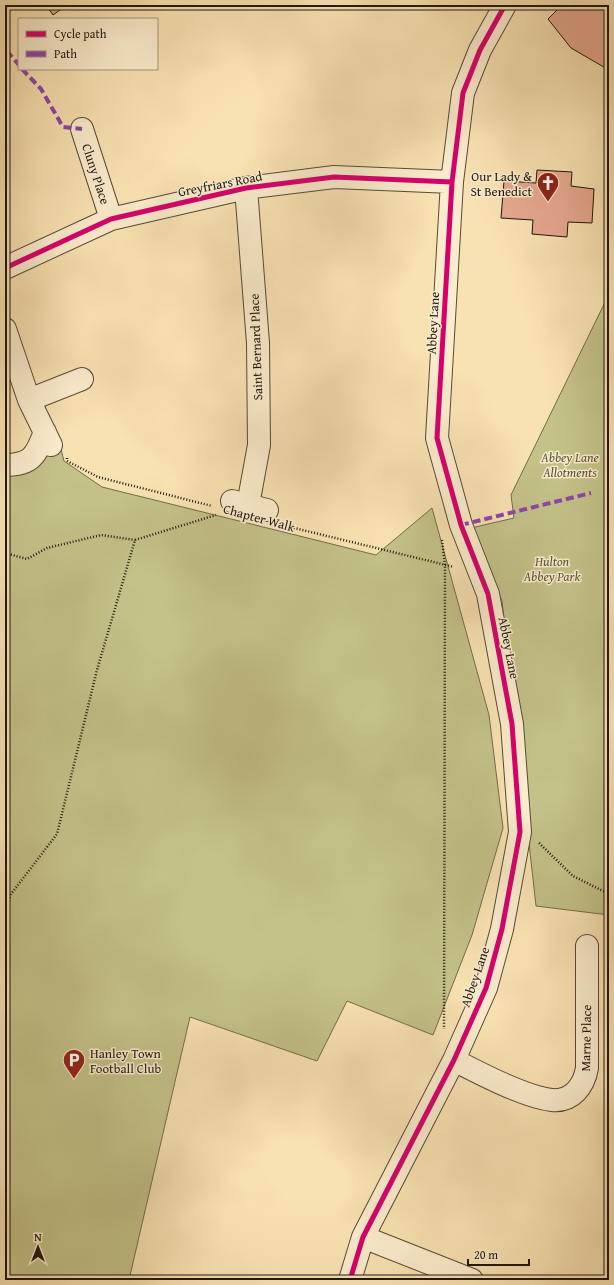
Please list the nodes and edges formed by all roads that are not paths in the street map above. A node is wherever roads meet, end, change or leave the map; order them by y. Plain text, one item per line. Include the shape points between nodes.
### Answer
1 (505, 5) edge
2 (82, 130) dead end
3 (452, 182) junction
4 (246, 188) junction
5 (111, 219) junction
6 (5, 268) edge
7 (5, 329) edge
8 (82, 379) dead end
9 (29, 400) junction
10 (5, 465) edge
11 (243, 510) road end
12 (587, 946) dead end
13 (454, 1060) junction
14 (363, 1237) junction
15 (350, 1280) edge
16 (472, 1280) edge

1 - 3 street, Abbey Lane via 480,50 463,93
2 - 5 street, Cluny Place
3 - 4 street, Greyfriars Road via 334,177
3 - 13 street, Abbey Lane via 437,438 462,525 488,594 512,724 520,832 495,958 486,988
4 - 5 street, Greyfriars Road
4 - 11 street, Saint Bernard Place via 258,343 259,444
5 - 6 street, Greyfriars Road
7 - 9 street
8 - 9 street
9 - 10 street via 48,438 37,453 19,465
12 - 13 street, Marne Place via 587,1068 583,1084 578,1091 562,1099 544,1098 501,1083
13 - 14 street, Abbey Lane
14 - 15 street, Abbey Lane
14 - 16 street

